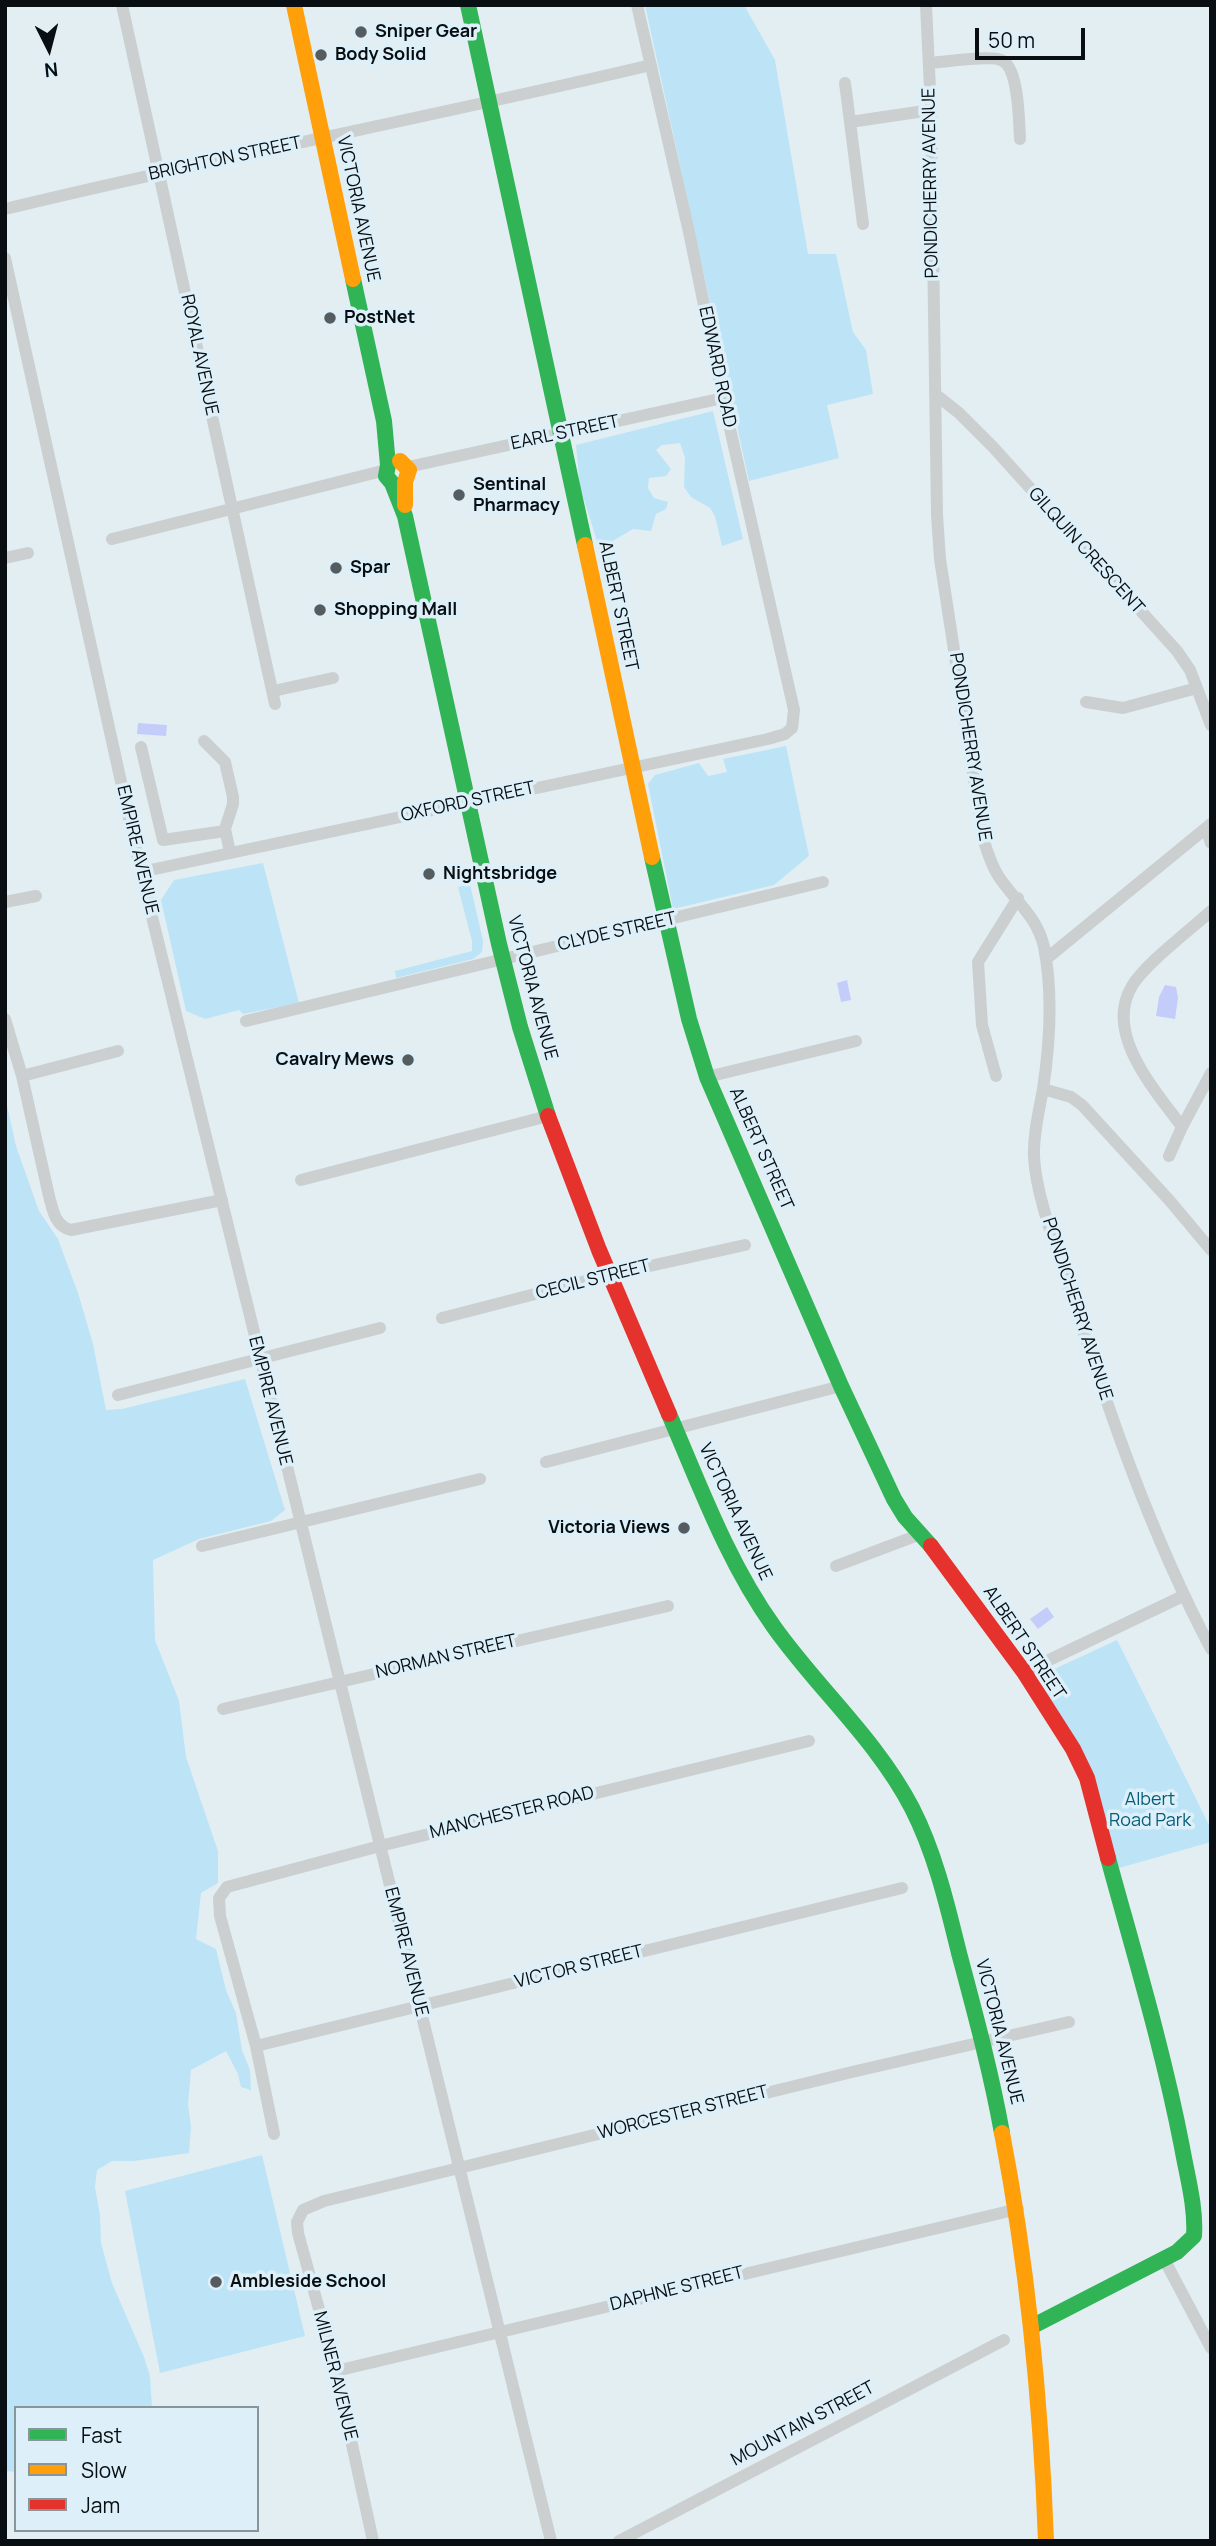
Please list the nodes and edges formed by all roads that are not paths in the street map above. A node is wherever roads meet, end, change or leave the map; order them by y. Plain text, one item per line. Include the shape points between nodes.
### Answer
1 (122, 5) edge
2 (293, 5) edge
3 (468, 5) edge
4 (637, 5) edge
5 (926, 5) edge
6 (929, 63) junction
7 (650, 65) junction
8 (845, 83) dead end
9 (489, 103) junction
10 (931, 110) junction
11 (850, 122) junction
12 (323, 139) junction
13 (1020, 139) dead end
14 (159, 173) junction
15 (5, 209) edge
16 (863, 224) dead end
17 (5, 258) edge
18 (935, 394) junction
19 (723, 398) junction
20 (562, 435) junction
21 (396, 471) junction
22 (232, 507) junction
23 (111, 539) dead end
24 (28, 553) dead end
25 (5, 558) edge
26 (333, 678) dead end
27 (1197, 688) junction
28 (1086, 702) dead end
29 (1211, 725) edge
30 (792, 728) joint
31 (204, 741) dead end
32 (141, 747) dead end
33 (633, 768) junction
34 (467, 802) junction
35 (1208, 826) edge
36 (225, 831) junction
37 (1211, 843) edge
38 (230, 852) junction
39 (141, 872) junction
40 (823, 882) dead end
41 (36, 896) dead end
42 (1018, 898) junction
43 (5, 902) edge
44 (1211, 911) edge
45 (666, 921) junction
46 (502, 958) junction
47 (1045, 959) junction
48 (5, 1019) edge
49 (246, 1021) dead end
50 (856, 1041) dead end
51 (118, 1051) dead end
52 (1211, 1073) edge
53 (22, 1076) junction
54 (708, 1076) junction
55 (996, 1076) dead end
56 (1043, 1089) junction
57 (548, 1116) junction
58 (1182, 1126) junction
59 (1169, 1156) dead end
60 (301, 1180) dead end
61 (222, 1200) junction
62 (745, 1245) dead end
63 (1211, 1250) edge
64 (608, 1275) junction
65 (442, 1318) dead end
66 (380, 1328) dead end
67 (260, 1358) junction
68 (841, 1386) junction
69 (118, 1395) dead end
70 (675, 1430) junction
71 (547, 1462) dead end
72 (480, 1479) dead end
73 (300, 1522) junction
74 (921, 1534) junction
75 (202, 1546) dead end
76 (835, 1566) dead end
77 (1183, 1597) junction
78 (668, 1606) dead end
79 (1211, 1649) edge
80 (1024, 1672) junction
81 (339, 1682) junction
82 (223, 1709) dead end
83 (809, 1741) dead end
84 (380, 1846) junction
85 (902, 1888) dead end
86 (419, 2007) junction
87 (1069, 2022) dead end
88 (983, 2041) junction
89 (256, 2046) junction
90 (274, 2134) dead end
91 (459, 2169) junction
92 (1018, 2209) junction
93 (300, 2213) joint
94 (1164, 2259) junction
95 (1033, 2326) junction
96 (499, 2330) junction
97 (1004, 2340) dead end
98 (1211, 2348) edge
99 (336, 2371) junction
100 (373, 2541) edge
101 (551, 2541) edge
102 (620, 2541) edge
103 (1046, 2541) edge

1 - 14 street, ROYAL AVENUE
2 - 12 street, VICTORIA AVENUE
3 - 9 street, ALBERT STREET
4 - 7 street, EDWARD ROAD
5 - 6 street, PONDICHERRY AVENUE
6 - 10 street, PONDICHERRY AVENUE
6 - 13 street via 995,59 1006,63 1017,97
7 - 9 street, BRIGHTON STREET
7 - 19 street, EDWARD ROAD
8 - 11 street
9 - 12 street, BRIGHTON STREET
9 - 20 street, ALBERT STREET
10 - 11 street
10 - 18 street, PONDICHERRY AVENUE
11 - 16 street
12 - 14 street, BRIGHTON STREET
12 - 21 street, VICTORIA AVENUE
14 - 15 street, BRIGHTON STREET
14 - 22 street, ROYAL AVENUE
17 - 39 street, EMPIRE AVENUE
18 - 27 street, GILQUIN CRESCENT via 993,447 1177,651
18 - 42 street, PONDICHERRY AVENUE via 940,559 975,795 989,859
19 - 20 street, EARL STREET
19 - 30 street, EDWARD ROAD via 794,710
20 - 21 street, EARL STREET
20 - 33 street, ALBERT STREET
21 - 22 street, EARL STREET
21 - 34 street, VICTORIA AVENUE
22 - 23 street, EARL STREET
22 - 26 street, ROYAL AVENUE via 274,698
24 - 25 street
27 - 28 street via 1123,708
27 - 29 street, GILQUIN CRESCENT
30 - 33 street, OXFORD STREET via 780,736
31 - 36 street via 225,762 233,797
32 - 36 street via 163,840
33 - 34 street, OXFORD STREET
33 - 45 street, ALBERT STREET
34 - 38 street, OXFORD STREET
34 - 46 street, VICTORIA AVENUE
35 - 37 street
35 - 47 street
36 - 38 street
38 - 39 street, OXFORD STREET
39 - 61 street, EMPIRE AVENUE
40 - 45 street, CLYDE STREET
41 - 43 street
42 - 47 street, PONDICHERRY AVENUE via 1040,932
42 - 55 street via 978,962 982,1024
44 - 58 street via 1133,985 1125,1007 1125,1028 1134,1059
45 - 46 street, CLYDE STREET
45 - 54 street, ALBERT STREET
46 - 49 street, CLYDE STREET
46 - 57 street, VICTORIA AVENUE
47 - 56 street, PONDICHERRY AVENUE via 1049,1017
48 - 53 street
50 - 54 street
51 - 53 street
52 - 58 street
53 - 61 street via 60,1226 71,1230
54 - 68 street, ALBERT STREET
56 - 63 street via 1082,1105
56 - 77 street, PONDICHERRY AVENUE via 1034,1158 1043,1199 1100,1385
57 - 60 street
57 - 64 street, VICTORIA AVENUE
58 - 59 street
61 - 67 street, EMPIRE AVENUE
62 - 64 street, CECIL STREET
64 - 65 street, CECIL STREET
64 - 70 street, VICTORIA AVENUE
66 - 67 street
67 - 69 street
67 - 73 street, EMPIRE AVENUE
68 - 70 street
68 - 74 street, ALBERT STREET via 894,1500
70 - 71 street
70 - 88 street, VICTORIA AVENUE via 732,1559 759,1606 887,1766 911,1805 928,1845
72 - 73 street
73 - 75 street
73 - 81 street, EMPIRE AVENUE
74 - 76 street
74 - 80 street, ALBERT STREET
77 - 79 street, PONDICHERRY AVENUE
77 - 80 street
78 - 81 street, NORMAN STREET
80 - 94 street, ALBERT STREET via 1087,1778 1171,2091 1194,2212 1194,2236
81 - 82 street, NORMAN STREET
81 - 84 street, EMPIRE AVENUE
83 - 84 street, MANCHESTER ROAD
84 - 86 street, EMPIRE AVENUE
84 - 89 street, MANCHESTER ROAD via 242,1882 227,1887 220,1896 220,1916
85 - 86 street, VICTOR STREET
86 - 89 street, VICTOR STREET
86 - 91 street, EMPIRE AVENUE
87 - 88 street, WORCESTER STREET
88 - 91 street, WORCESTER STREET
88 - 92 street, VICTORIA AVENUE
89 - 90 street
91 - 93 street, WORCESTER STREET via 324,2201
91 - 96 street, EMPIRE AVENUE
92 - 95 street, VICTORIA AVENUE
92 - 96 street, DAPHNE STREET
93 - 99 street, MILNER AVENUE via 298,2233
94 - 95 street
94 - 98 street
95 - 103 street, VICTORIA AVENUE
96 - 99 street, DAPHNE STREET
96 - 101 street, EMPIRE AVENUE
97 - 102 street, MOUNTAIN STREET
99 - 100 street, MILNER AVENUE

